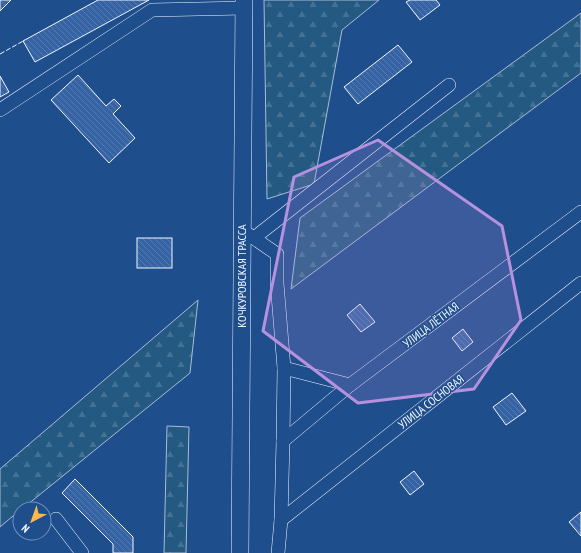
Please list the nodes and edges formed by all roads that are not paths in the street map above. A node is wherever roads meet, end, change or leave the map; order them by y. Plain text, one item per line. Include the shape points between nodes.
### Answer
1 (244, 4) edge
2 (449, 85) dead end
3 (0, 110) edge
4 (581, 212) edge
5 (248, 234) junction
6 (581, 283) edge
7 (284, 368) junction
8 (350, 386) junction
9 (283, 441) junction
10 (56, 519) dead end
11 (281, 520) junction
12 (82, 553) edge
13 (240, 553) edge
14 (278, 553) edge

1 - 3 lane via 152,10
1 - 5 main road, КОЧКУРОВСКАЯ ТРАССА
2 - 5 lane
4 - 8 lane, УЛИЦА ЛЁТНАЯ
5 - 7 lane via 277,254 276,283
5 - 13 main road, КОЧКУРОВСКАЯ ТРАССА
6 - 11 lane, УЛИЦА СОСНОВАЯ
7 - 8 lane
7 - 9 lane
8 - 9 lane, УЛИЦА ЛЁТНАЯ
9 - 11 lane
10 - 12 lane
11 - 14 lane

